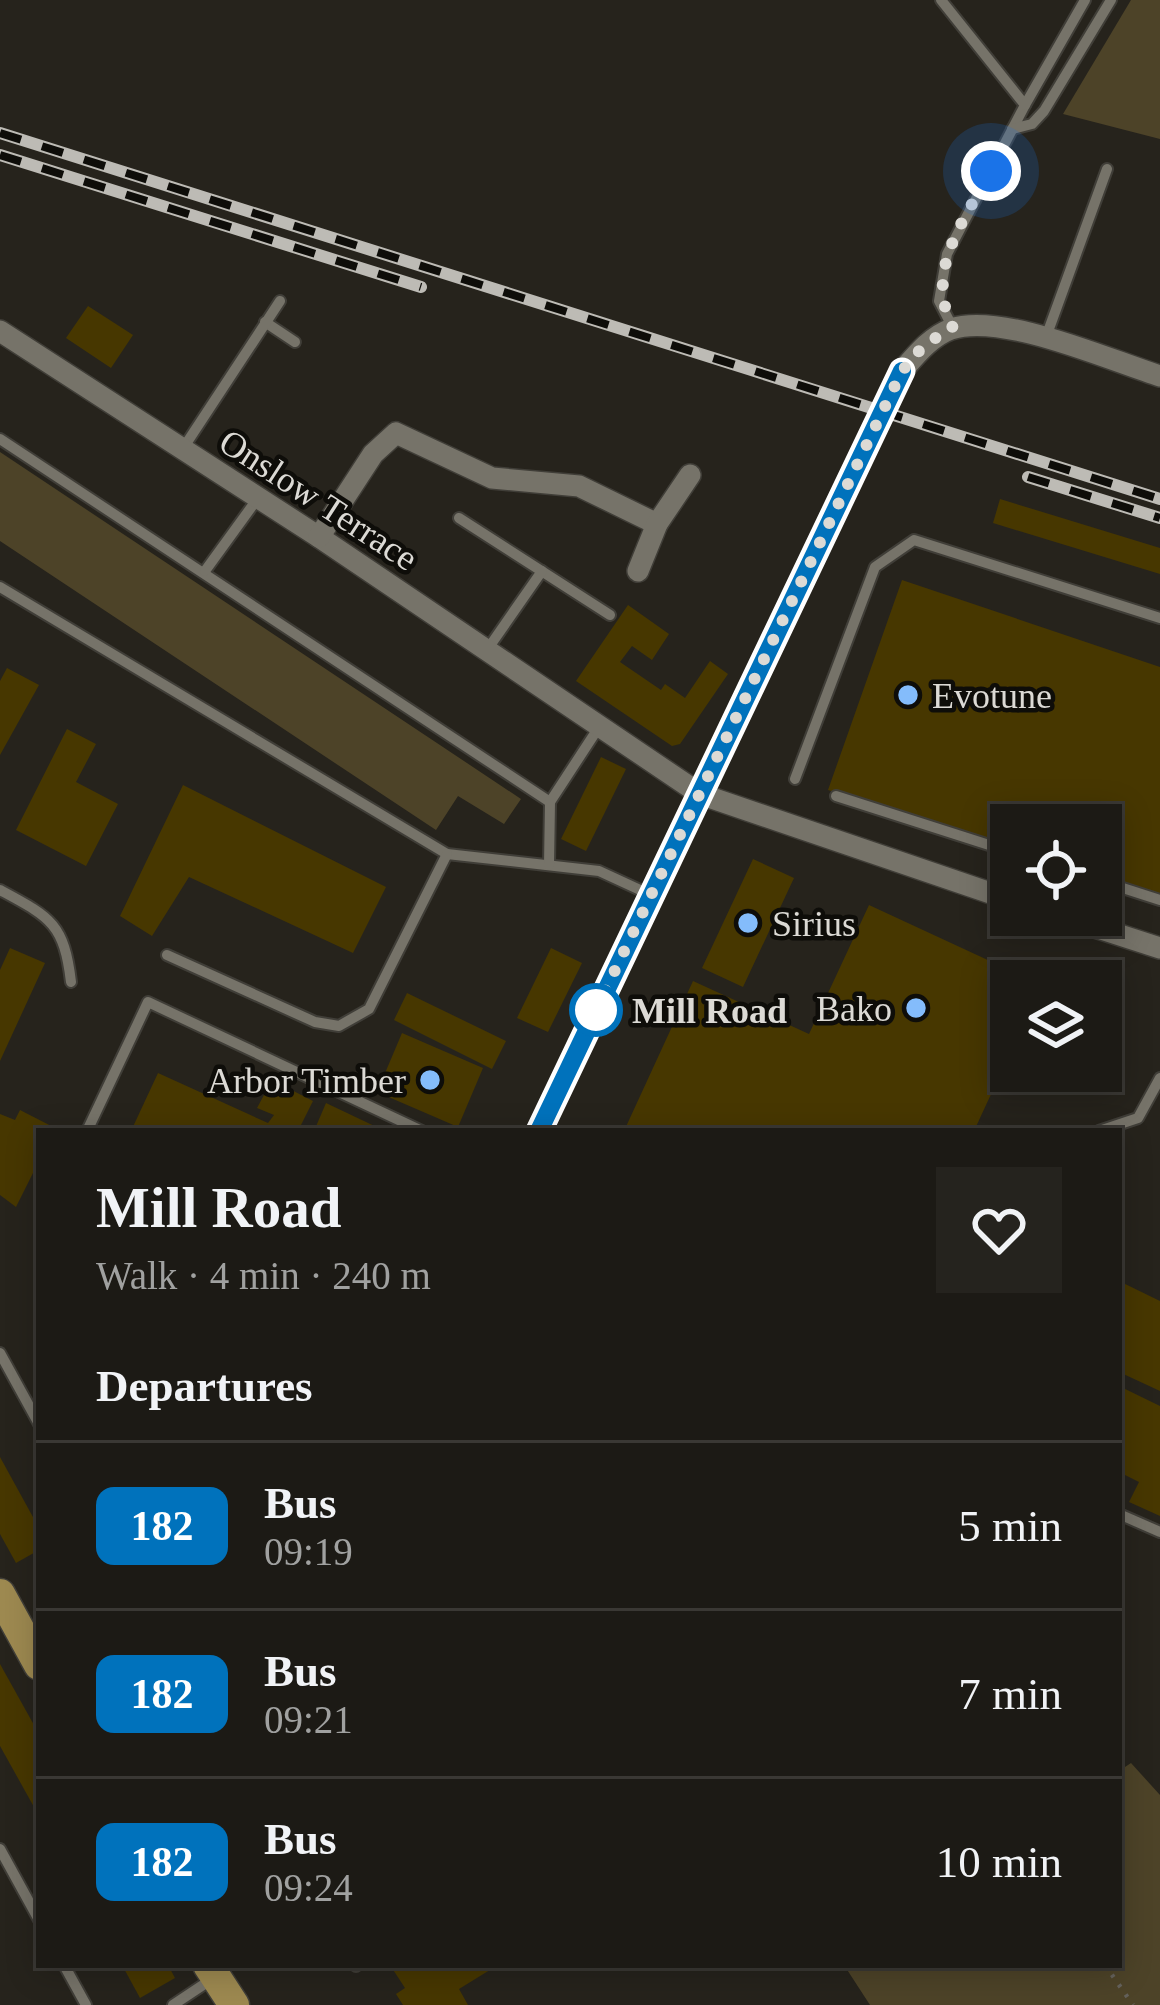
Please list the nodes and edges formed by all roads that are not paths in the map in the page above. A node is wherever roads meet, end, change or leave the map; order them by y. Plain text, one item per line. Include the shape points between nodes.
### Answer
1 (941, 0) edge
2 (1085, 0) edge
3 (1111, 0) edge
4 (1025, 105) junction
5 (1012, 129) junction
6 (1107, 169) dead end
7 (280, 302) dead end
8 (266, 322) junction
9 (953, 328) junction
10 (0, 331) edge
11 (1044, 340) junction
12 (295, 342) dead end
13 (1160, 376) edge
14 (0, 439) edge
15 (182, 450) junction
16 (690, 475) dead end
17 (257, 498) junction
18 (459, 518) dead end
19 (657, 524) junction
20 (319, 537) junction
21 (205, 571) junction
22 (542, 571) junction
23 (638, 571) dead end
24 (0, 587) edge
25 (610, 615) dead end
26 (1160, 618) edge
27 (488, 650) junction
28 (600, 724) junction
29 (795, 778) dead end
30 (700, 794) junction
31 (836, 796) dead end
32 (550, 802) junction
33 (990, 845) edge
34 (447, 854) junction
35 (549, 865) junction
36 (1122, 888) edge
37 (0, 890) edge
38 (990, 893) edge
39 (651, 895) junction
40 (1160, 900) edge
41 (1122, 936) edge
42 (1160, 948) edge
43 (167, 955) dead end
44 (71, 982) dead end
45 (1160, 1078) edge
46 (88, 1128) edge
47 (416, 1128) edge
48 (540, 1128) edge
49 (1108, 1128) edge
50 (0, 1353) edge
51 (36, 1419) edge
52 (1122, 1515) edge
53 (1160, 1532) edge
54 (0, 1594) edge
55 (36, 1660) edge
56 (0, 1849) edge
57 (36, 1914) edge
58 (66, 1968) edge
59 (212, 1971) edge
60 (86, 2005) edge
61 (173, 2005) edge
62 (234, 2005) edge

1 - 4 lane
2 - 4 lane
3 - 5 lane via 1044,111
4 - 5 lane
5 - 9 lane via 946,254 939,302
6 - 11 lane
7 - 8 lane
8 - 12 lane
8 - 15 lane
9 - 11 street via 996,327
9 - 30 street, bridge via 902,371
10 - 15 street, Onslow Terrace
11 - 13 street
14 - 21 lane
15 - 17 street, Onslow Terrace
16 - 19 street
17 - 20 street, Onslow Terrace
17 - 21 lane
18 - 22 lane
19 - 20 street via 579,486 491,478 396,433
19 - 23 street
20 - 27 street, Onslow Terrace
21 - 32 lane
22 - 25 lane
22 - 27 lane
24 - 34 lane
26 - 29 lane via 914,540 875,567
27 - 28 street, Onslow Terrace
28 - 30 street, Onslow Terrace
28 - 32 lane
30 - 38 street, Onslow Terrace
30 - 39 street
31 - 33 lane
32 - 35 lane
34 - 35 lane
34 - 43 lane via 369,1009 339,1026
35 - 39 lane via 598,871
36 - 40 lane
37 - 44 lane via 48,916 67,943
39 - 48 street
41 - 42 street
45 - 49 lane via 1138,1118
46 - 47 lane via 148,1002
50 - 51 lane
52 - 53 lane
54 - 55 main road
56 - 57 lane
58 - 60 lane
59 - 61 lane
59 - 62 main road

